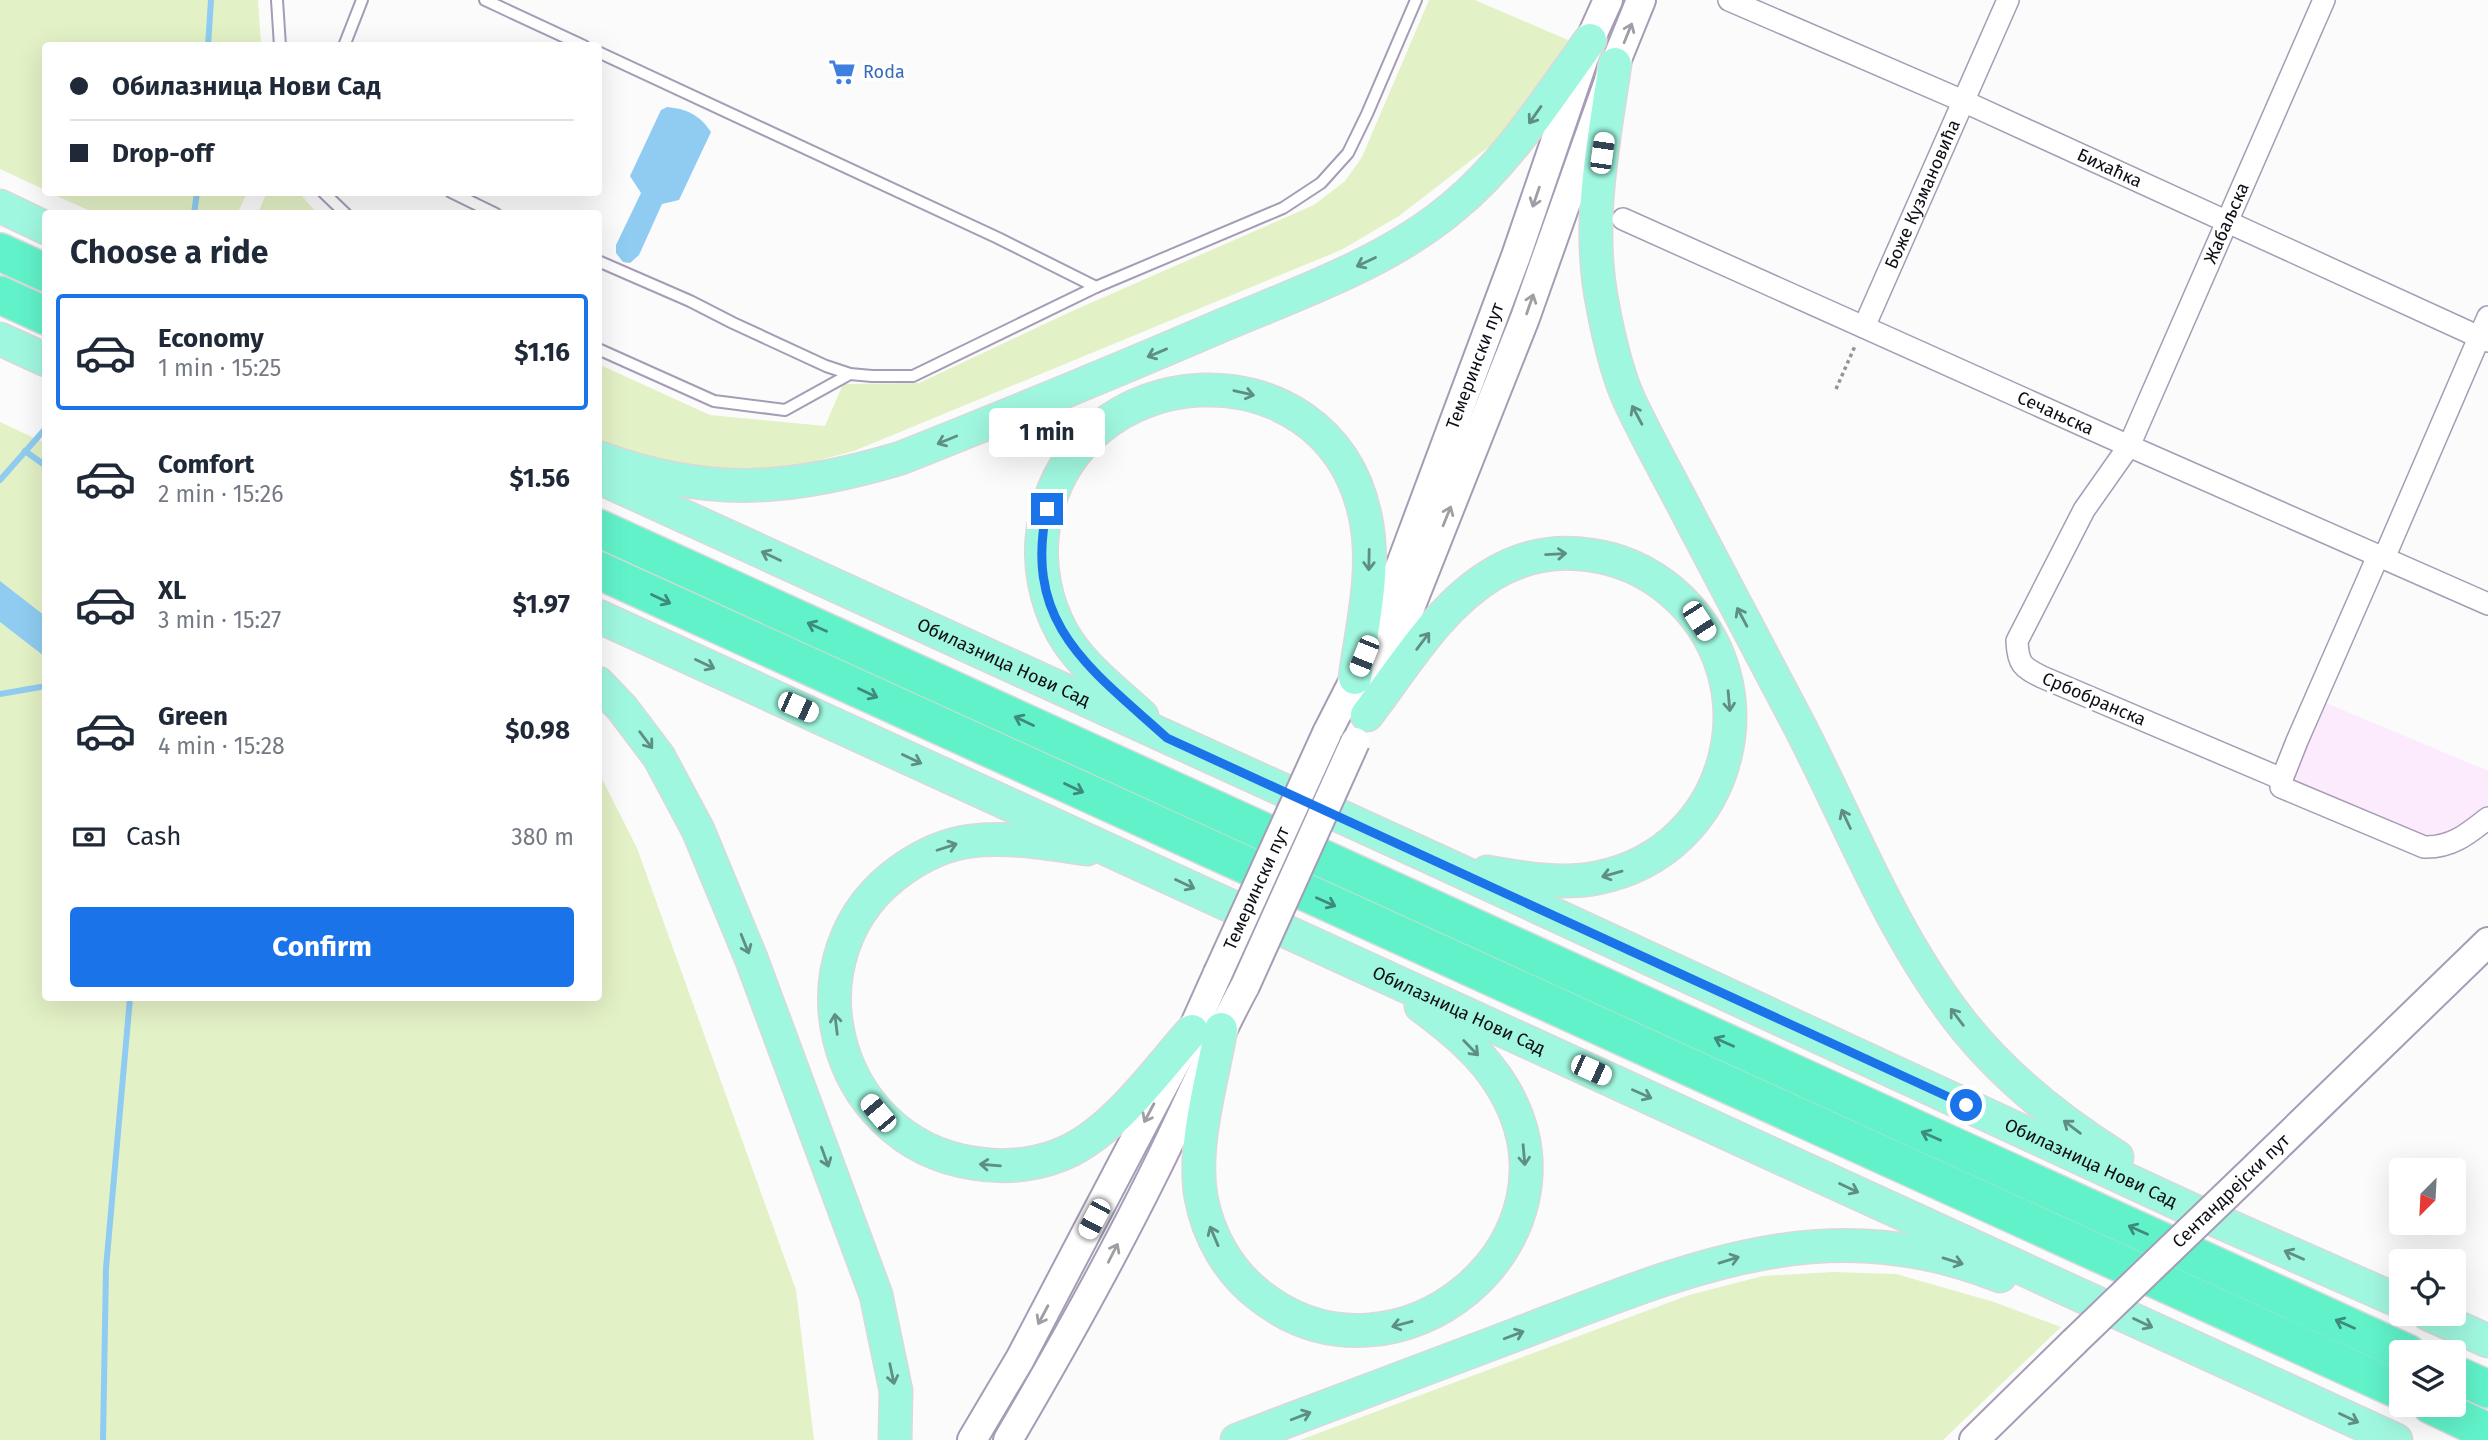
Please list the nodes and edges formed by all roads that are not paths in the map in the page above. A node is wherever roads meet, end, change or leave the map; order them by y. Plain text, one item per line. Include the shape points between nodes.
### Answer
1 (277, 0) edge
2 (362, 0) edge
3 (485, 0) edge
4 (1416, 0) edge
5 (1608, 0) edge
6 (1641, 0) edge
7 (1729, 0) edge
8 (2008, 0) edge
9 (2324, 0) edge
10 (1590, 40) junction
11 (280, 42) edge
12 (346, 42) edge
13 (575, 42) edge
14 (602, 54) edge
15 (1615, 64) junction
16 (1963, 102) junction
17 (327, 196) edge
18 (459, 196) edge
19 (0, 206) edge
20 (342, 210) edge
21 (488, 210) edge
22 (1623, 219) dead end
23 (2228, 222) junction
24 (42, 226) edge
25 (0, 252) edge
26 (602, 263) edge
27 (42, 271) edge
28 (1096, 287) junction
29 (0, 295) edge
30 (42, 314) edge
31 (2488, 317) edge
32 (1864, 327) junction
33 (2484, 339) edge
34 (0, 340) edge
35 (602, 351) edge
36 (42, 358) edge
37 (850, 374) junction
38 (2129, 446) junction
39 (602, 459) edge
40 (602, 479) edge
41 (602, 530) edge
42 (2381, 557) junction
43 (602, 572) edge
44 (2488, 604) edge
45 (602, 618) edge
46 (1355, 678) junction
47 (602, 687) edge
48 (1361, 729) junction
49 (1167, 738) junction
50 (2282, 779) junction
51 (2488, 818) edge
52 (1123, 855) junction
53 (1447, 865) junction
54 (2488, 942) edge
55 (1379, 974) junction
56 (1207, 1030) junction
57 (2188, 1208) junction
58 (2081, 1294) junction
59 (2389, 1297) edge
60 (2455, 1326) edge
61 (2488, 1341) edge
62 (2389, 1345) edge
63 (2466, 1380) edge
64 (2389, 1386) edge
65 (2488, 1390) edge
66 (2456, 1417) edge
67 (2488, 1432) edge
68 (895, 1440) edge
69 (972, 1440) edge
70 (1007, 1440) edge
71 (1237, 1440) edge
72 (1974, 1440) edge
73 (2396, 1440) edge

1 - 11 lane
2 - 12 lane
3 - 13 lane
4 - 28 lane via 1348,153 1321,183 1283,208
5 - 10 main road, Темерински пут
15 -> 6 main road, Темерински пут
7 - 16 street, Бихаћка
8 - 16 street, Боже Кузмановића
9 - 23 street, Жабаљска
10 -> 39 main road via 1500,162 1431,226 1344,273 1154,355 901,458 813,480 728,487 662,478
10 -> 46 main road, Темерински пут via 1506,282
14 - 28 lane
48 -> 15 main road, Темерински пут via 1525,318
57 -> 15 main road via 2035,1098 1961,1023 1931,981 1895,923 1826,779 1630,402 1603,310 1594,236
16 - 23 street, Бихаћка
16 - 32 street, Боже Кузмановића
17 - 20 lane
18 - 21 lane
19 - 24 main road
22 - 32 street, Сечањска
23 - 33 street, Бихаћка
23 - 38 street, Жабаљска
25 - 27 highway
26 - 37 lane
28 - 37 lane via 913,376
29 - 30 highway
31 - 33 street
32 - 38 street, Сечањска
33 - 42 street
34 - 36 main road
35 - 37 lane via 714,401 785,410
38 - 42 street, Сечањска
38 - 50 street, Србобранска via 2084,510 2017,641 2018,658 2026,669 2042,677
49 -> 40 main road, Обилазница Нови Сад
62 -> 41 highway
42 - 44 street, Сечањска
42 - 50 street
43 -> 64 highway
45 -> 52 main road, Обилазница Нови Сад
49 -> 46 main road via 1072,647 1055,617 1042,568 1047,509 1072,458 1113,418 1160,395 1209,388 1266,399 1318,431 1343,462 1360,496 1368,535 1369,573
46 - 56 main road, Темерински пут, bridge via 1218,973
47 -> 68 main road via 659,757 698,830 751,958 876,1295 896,1391
48 -> 53 main road via 1432,629 1458,601 1504,567 1545,554 1615,559 1648,574 1699,621 1715,648 1729,701 1730,728 1724,765 1706,805 1689,828 1634,866 1583,880 1521,878
48 - 56 main road, Темерински пут, bridge via 1245,986
49 - 53 main road, Обилазница Нови Сад
50 - 51 street, Србобранска via 2281,787 2424,847 2438,848 2463,839
52 -> 55 main road, Обилазница Нови Сад
56 -> 52 main road via 1089,1139 1057,1156 1002,1166 963,1162 907,1138 865,1098 846,1063 835,1014 841,955 857,917 895,874 929,853 991,839
53 - 57 main road, Обилазница Нови Сад
54 - 72 main road, Сентандрејски пут, bridge
55 -> 56 main road via 1460,1037 1493,1072 1512,1107 1524,1157 1522,1203 1503,1250 1458,1298 1416,1321 1353,1330 1306,1322 1266,1301 1226,1259 1206,1214 1199,1178
55 -> 58 main road, Обилазница Нови Сад
56 -> 69 main road, Темерински пут
70 -> 56 main road, Темерински пут via 1096,1286 1154,1172
59 -> 57 main road, Обилазница Нови Сад
71 -> 58 main road via 1640,1288 1740,1256 1774,1250 1830,1245 1897,1247 2036,1290
58 -> 73 main road, Обилазница Нови Сад
60 - 61 main road
63 - 65 highway
66 - 67 highway

